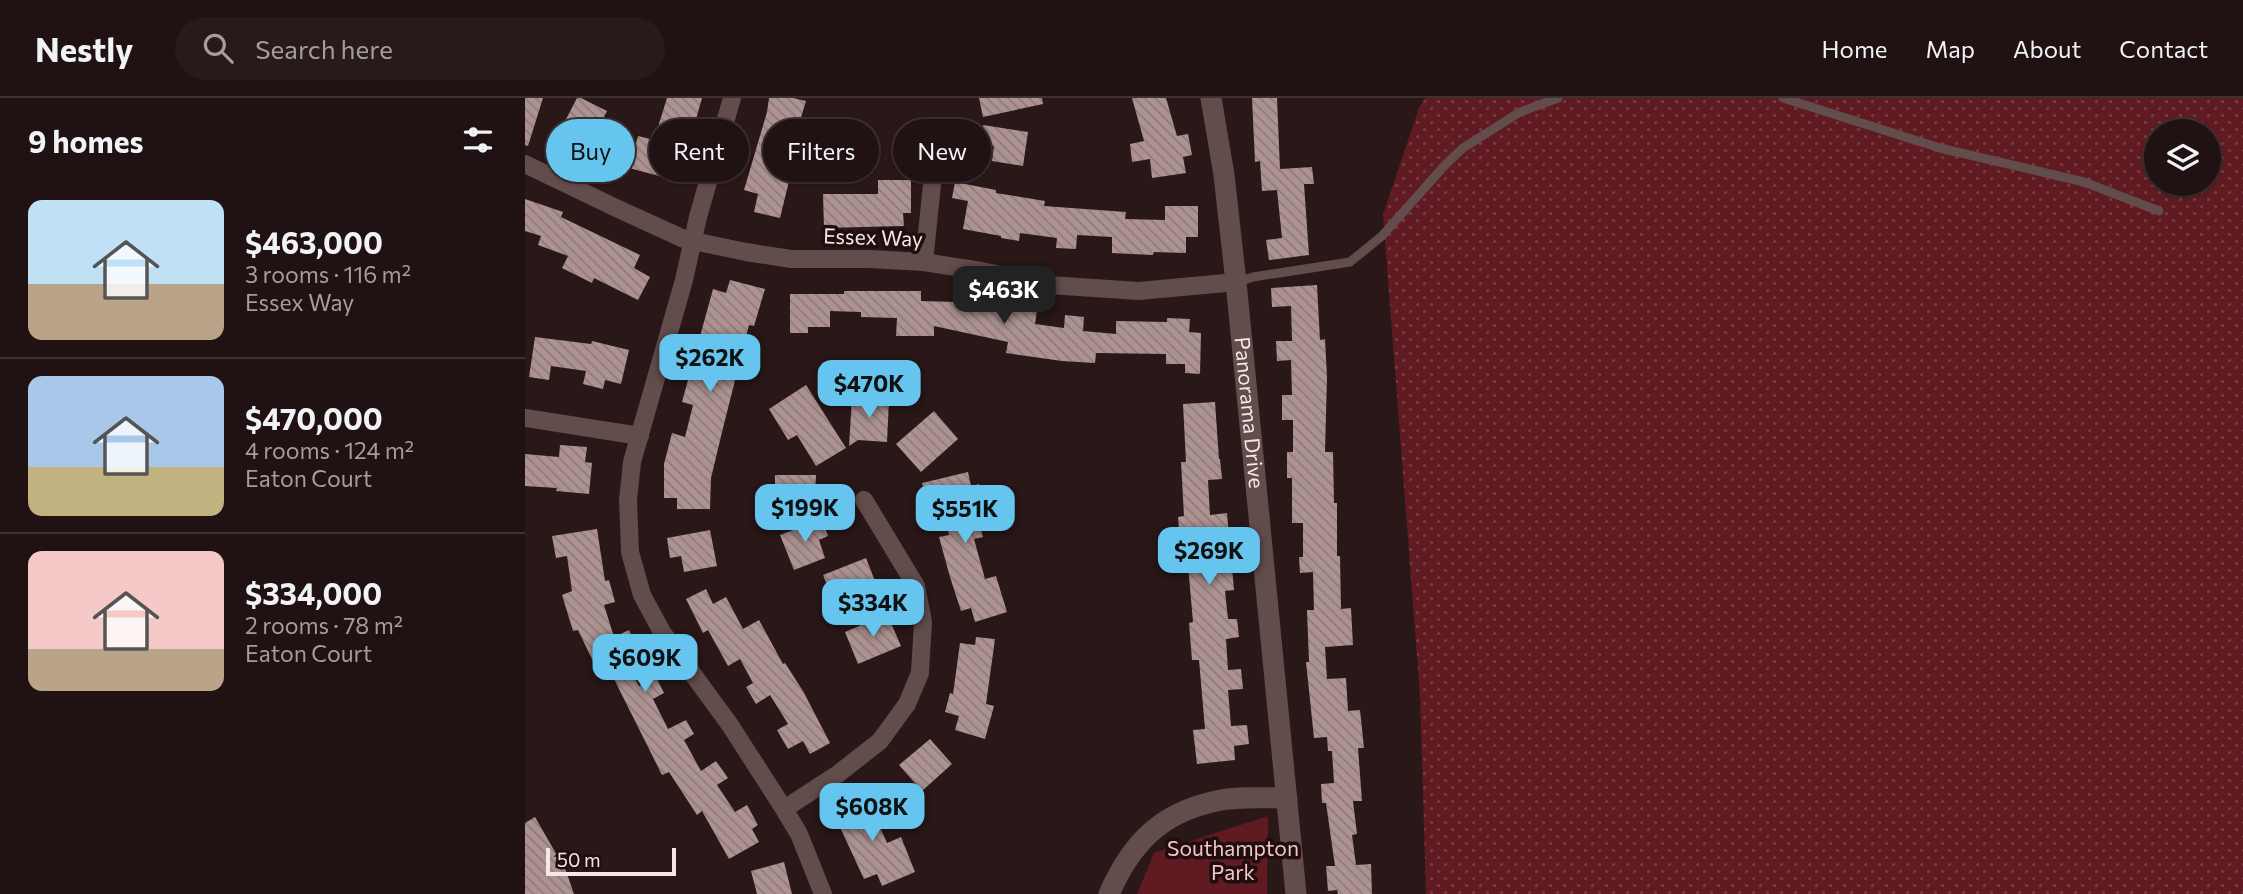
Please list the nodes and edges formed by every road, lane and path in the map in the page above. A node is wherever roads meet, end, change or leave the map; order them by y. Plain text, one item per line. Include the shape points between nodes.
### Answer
1 (732, 98) edge
2 (1211, 98) edge
3 (1558, 98) edge
4 (1783, 98) edge
5 (525, 164) edge
6 (932, 182) edge
7 (2159, 211) dead end
8 (693, 241) junction
9 (924, 262) junction
10 (1236, 282) junction
11 (525, 418) edge
12 (640, 436) junction
13 (864, 500) dead end
14 (1287, 798) junction
15 (784, 809) junction
16 (823, 894) edge
17 (1109, 894) edge
18 (1296, 894) edge

1 - 8 street
2 - 10 street, Panorama Drive
3 - 10 lane via 1520,112 1463,148 1382,236 1350,262
4 - 7 lane via 1940,148 2084,182
5 - 8 street, Essex Way
6 - 9 street
8 - 9 street, Essex Way via 790,259
8 - 12 street
9 - 10 street, Essex Way via 1049,285 1139,291
10 - 14 street, Panorama Drive
11 - 12 street
12 - 15 street via 628,500 630,552 642,595 662,632
13 - 15 street via 916,586 923,622 921,673 907,704 880,741
14 - 17 street via 1216,801 1170,817 1144,837
14 - 18 street, Panorama Drive
15 - 16 street

